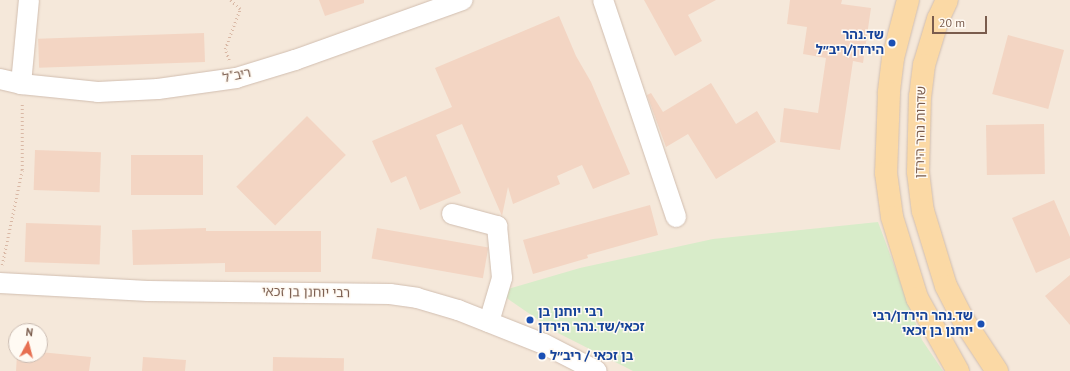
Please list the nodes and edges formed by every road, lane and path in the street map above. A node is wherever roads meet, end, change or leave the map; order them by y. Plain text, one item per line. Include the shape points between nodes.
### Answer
1 (29, 0) edge
2 (230, 0) edge
3 (463, 0) edge
4 (603, 0) edge
5 (908, 0) edge
6 (947, 0) edge
7 (236, 78) junction
8 (0, 79) edge
9 (21, 84) junction
10 (452, 214) dead end
11 (676, 217) dead end
12 (0, 274) edge
13 (0, 283) edge
14 (489, 322) junction
15 (597, 371) edge
16 (958, 371) edge
17 (997, 371) edge

1 - 9 street
2 - 7 path via 240,9 225,49
3 - 7 street, ריב"ל via 295,60
4 - 11 street
5 - 16 main road via 893,58 886,173 891,210 917,298
6 - 17 main road, שדרות נהר הירדן via 938,19 924,65 921,88 918,172 922,205 946,286 964,321
7 - 9 street, ריב"ל via 158,89 98,92
8 - 9 street, ריב"ל
9 - 12 path via 22,170
10 - 14 street via 497,226 502,278
13 - 14 street, רבי יוחנן בן זכאי via 148,291 390,294 417,298
14 - 15 street, רבי יוחנן בן זכאי via 544,344

